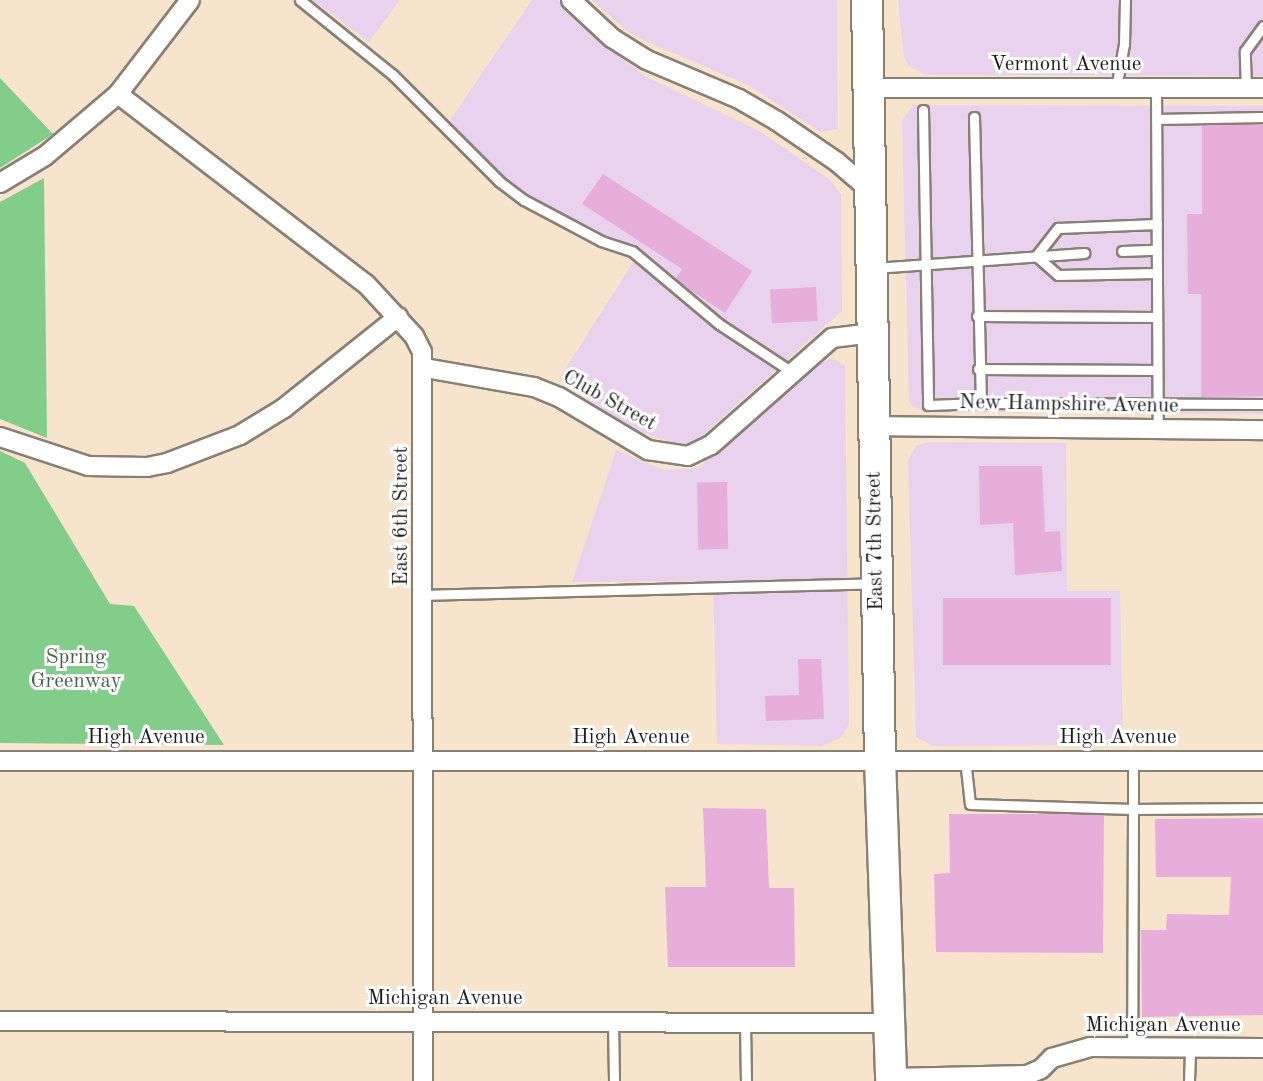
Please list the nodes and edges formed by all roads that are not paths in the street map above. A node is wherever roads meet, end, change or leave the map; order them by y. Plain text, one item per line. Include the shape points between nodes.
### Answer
1 (190, 0) edge
2 (300, 0) edge
3 (571, 0) edge
4 (867, 0) edge
5 (1125, 0) edge
6 (1263, 26) edge
7 (868, 88) junction
8 (1116, 88) junction
9 (1156, 88) junction
10 (1255, 88) edge
11 (118, 94) junction
12 (923, 110) dead end
13 (974, 117) dead end
14 (1263, 117) edge
15 (1156, 119) junction
16 (0, 183) edge
17 (871, 191) junction
18 (1157, 224) junction
19 (1156, 250) junction
20 (1122, 251) dead end
21 (1084, 253) dead end
22 (1036, 256) junction
23 (976, 261) junction
24 (924, 264) junction
25 (872, 268) junction
26 (1156, 273) junction
27 (977, 316) junction
28 (398, 317) junction
29 (1157, 317) junction
30 (873, 333) junction
31 (425, 368) junction
32 (978, 369) junction
33 (1157, 370) junction
34 (792, 372) junction
35 (981, 403) junction
36 (1158, 404) junction
37 (1263, 404) edge
38 (874, 426) junction
39 (1158, 429) junction
40 (1263, 430) edge
41 (0, 436) edge
42 (877, 583) junction
43 (424, 595) junction
44 (880, 759) junction
45 (965, 759) junction
46 (1133, 760) junction
47 (0, 761) edge
48 (424, 761) junction
49 (1263, 761) edge
50 (1263, 808) edge
51 (1133, 809) junction
52 (0, 1021) edge
53 (423, 1022) junction
54 (613, 1022) junction
55 (889, 1023) junction
56 (745, 1024) junction
57 (1132, 1047) junction
58 (1190, 1047) junction
59 (1263, 1048) edge
60 (999, 1078) edge
61 (891, 1080) edge
62 (423, 1081) edge
63 (614, 1081) edge
64 (746, 1081) edge
65 (1190, 1081) edge

1 - 11 street
2 - 34 lane via 393,75 508,188 602,241 632,251 718,324
3 - 17 street via 612,38 647,60 739,99 777,121
4 - 7 main road, East 7th Street
5 - 8 lane via 1124,44
6 - 10 lane via 1245,51
7 - 8 street, Vermont Avenue
7 - 17 main road, East 7th Street
8 - 9 street, Vermont Avenue
9 - 10 street, Vermont Avenue
9 - 15 lane
11 - 16 street via 45,156
11 - 28 street, East 6th Street via 366,284
12 - 24 lane
13 - 23 lane
14 - 15 lane
15 - 18 lane
17 - 25 main road, East 7th Street
18 - 19 lane
18 - 22 lane via 1058,228
19 - 20 lane
19 - 26 lane
21 - 22 lane
22 - 23 lane
22 - 26 lane via 1058,275
23 - 24 lane
23 - 27 lane
24 - 25 lane
24 - 35 lane via 928,405
25 - 30 main road, East 7th Street
26 - 29 lane
27 - 29 lane
27 - 32 lane
28 - 31 street, East 6th Street via 419,344
28 - 41 street via 276,413 216,446 167,463 88,466
29 - 33 lane
30 - 34 street, Club Street via 832,338
30 - 38 main road, East 7th Street
31 - 34 street, Club Street via 534,387 560,397 648,450 671,456 688,456 711,445
31 - 43 street, East 6th Street
32 - 33 lane
32 - 35 lane
33 - 36 lane
35 - 36 lane
36 - 37 lane
36 - 39 lane
38 - 39 street, New Hampshire Avenue
38 - 42 main road, East 7th Street
39 - 40 street, New Hampshire Avenue
42 - 43 lane
42 - 44 main road, East 7th Street
43 - 48 street, East 6th Street
44 - 45 street, High Avenue
44 - 48 street, High Avenue
44 - 55 main road, East 7th Street
45 - 46 street, High Avenue
45 - 51 lane via 970,804
46 - 49 street, High Avenue
46 - 51 lane
47 - 48 street, High Avenue
48 - 53 street, East 6th Street
50 - 51 lane
51 - 57 lane
52 - 53 street, Michigan Avenue
53 - 54 street, Michigan Avenue
53 - 62 street, East 6th Street
54 - 56 street, Michigan Avenue
54 - 63 lane
55 - 56 street, Michigan Avenue
55 - 61 main road, East 7th Street
56 - 64 lane
57 - 58 street, Michigan Avenue
57 - 60 street, Michigan Avenue via 1072,1049 1027,1075
58 - 59 street, Michigan Avenue
58 - 65 lane
60 - 61 street, Michigan Avenue

